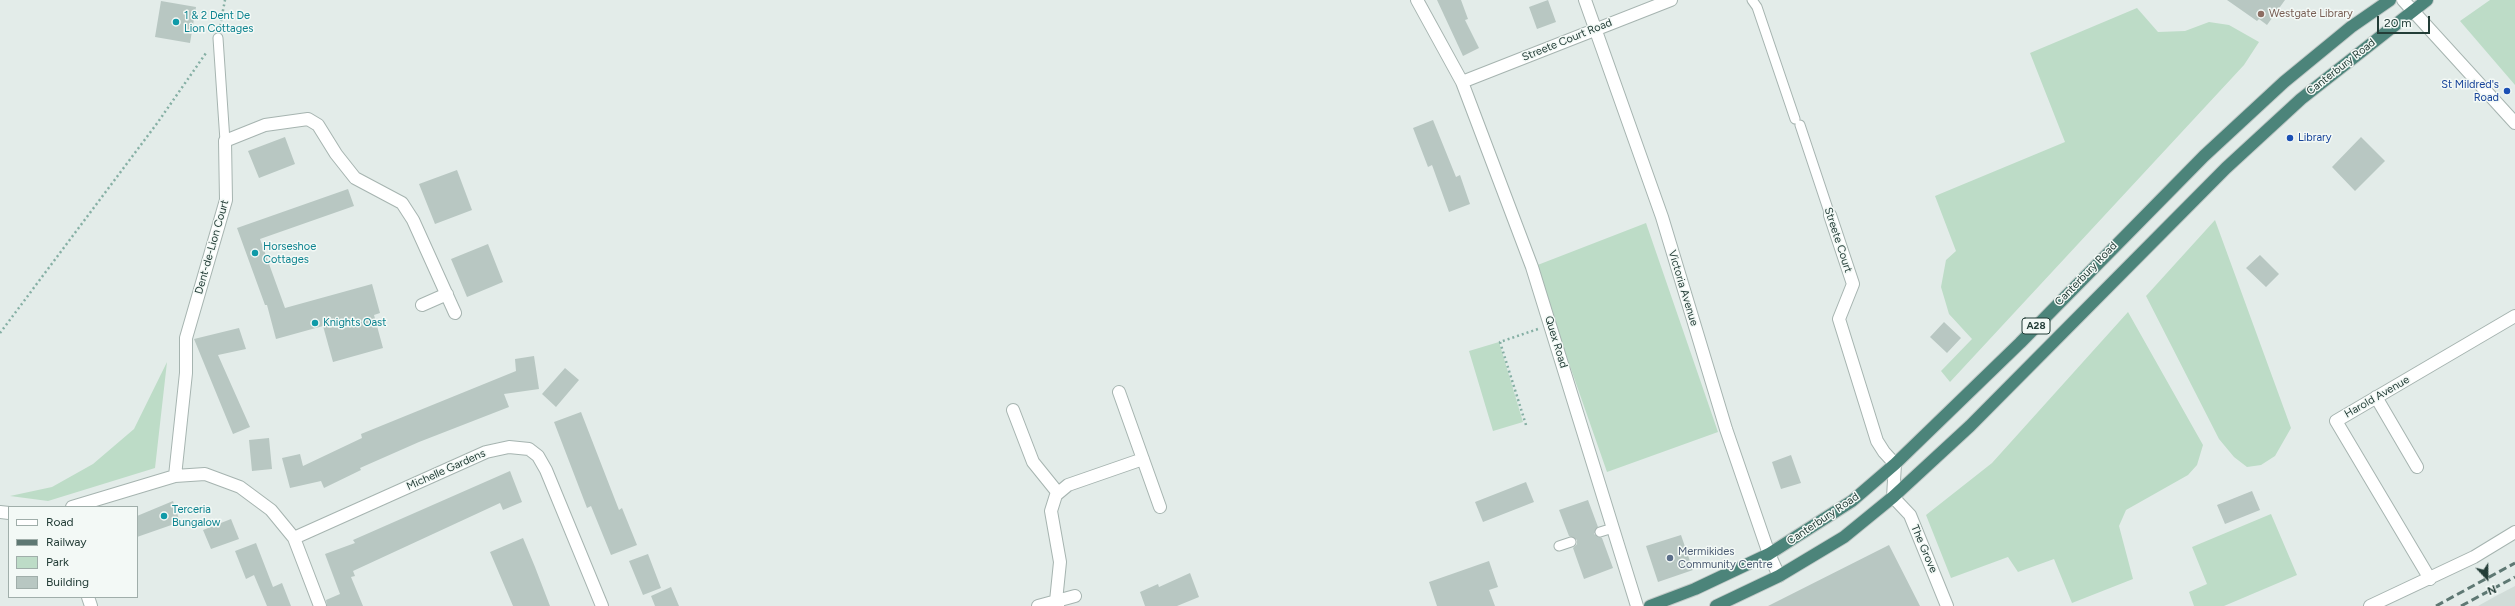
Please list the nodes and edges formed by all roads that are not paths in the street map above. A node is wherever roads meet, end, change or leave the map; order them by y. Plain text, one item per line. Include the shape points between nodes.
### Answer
1 (1417, 0) edge
2 (1585, 0) edge
3 (1671, 0) edge
4 (1752, 0) edge
5 (2390, 0) edge
6 (2403, 0) edge
7 (2427, 0) edge
8 (2413, 10) junction
9 (1595, 29) junction
10 (218, 38) road end
11 (1462, 82) junction
12 (2515, 124) edge
13 (225, 141) junction
14 (1830, 215) joint
15 (446, 294) junction
16 (422, 305) dead end
17 (455, 313) dead end
18 (2515, 316) edge
19 (1119, 392) dead end
20 (2376, 397) junction
21 (1013, 410) dead end
22 (1143, 459) junction
23 (1895, 464) junction
24 (2417, 467) dead end
25 (175, 476) junction
26 (1058, 493) junction
27 (1893, 497) junction
28 (75, 506) edge
29 (1160, 507) dead end
30 (1613, 528) junction
31 (1600, 532) dead end
32 (2515, 532) edge
33 (294, 538) junction
34 (1571, 542) dead end
35 (1559, 546) dead end
36 (1769, 554) junction
37 (1779, 576) junction
38 (2430, 579) junction
39 (1075, 596) dead end
40 (1057, 604) edge
41 (320, 606) edge
42 (602, 606) edge
43 (1038, 606) edge
44 (1637, 606) edge
45 (1650, 606) edge
46 (1716, 606) edge
47 (1947, 606) edge
48 (2370, 606) edge

1 - 11 street, Quex Road
2 - 9 street, Victoria Avenue
3 - 9 street, Streete Court Road
4 - 14 lane, Streete Court via 1757,7
5 - 23 highway, Canterbury Road / A28 via 2350,27 2284,82 2204,156
6 - 8 street
7 - 8 highway, Canterbury Road / A28
8 - 12 street
8 - 27 highway, Canterbury Road / A28 via 2301,99 2238,157 1970,426
9 - 11 street, Streete Court Road
9 - 36 street, Victoria Avenue via 1662,217 1726,429
10 - 13 lane
11 - 30 street, Quex Road via 1551,324
13 - 15 street via 265,126 308,119 318,126 355,178 402,203 413,220
13 - 25 street, Dent-de-Lion Court via 226,200 186,338 186,373
14 - 23 street, Streete Court via 1853,284 1839,319 1878,441
15 - 16 street
15 - 17 street
18 - 20 street, Harold Avenue
19 - 22 street
20 - 24 street
20 - 38 street, Harold Avenue via 2336,421
21 - 26 street via 1033,462
22 - 26 street via 1068,485
22 - 29 street
23 - 27 street
23 - 36 highway, Canterbury Road / A28 via 1852,501
25 - 28 street
25 - 33 street via 205,474 240,487 272,510
26 - 40 street via 1052,502 1051,510 1060,562
27 - 37 highway, Canterbury Road / A28 via 1844,537
27 - 47 street, The Grove via 1910,515
30 - 31 lane
30 - 44 street, Quex Road
32 - 38 street
33 - 41 street
33 - 42 street, Michelle Gardens via 486,452 509,447 529,449 538,456 546,470
34 - 35 lane
36 - 37 street, Victoria Avenue
36 - 45 highway, Canterbury Road / A28 via 1694,589
37 - 46 highway, Canterbury Road / A28
38 - 48 street
39 - 40 street
40 - 43 street

